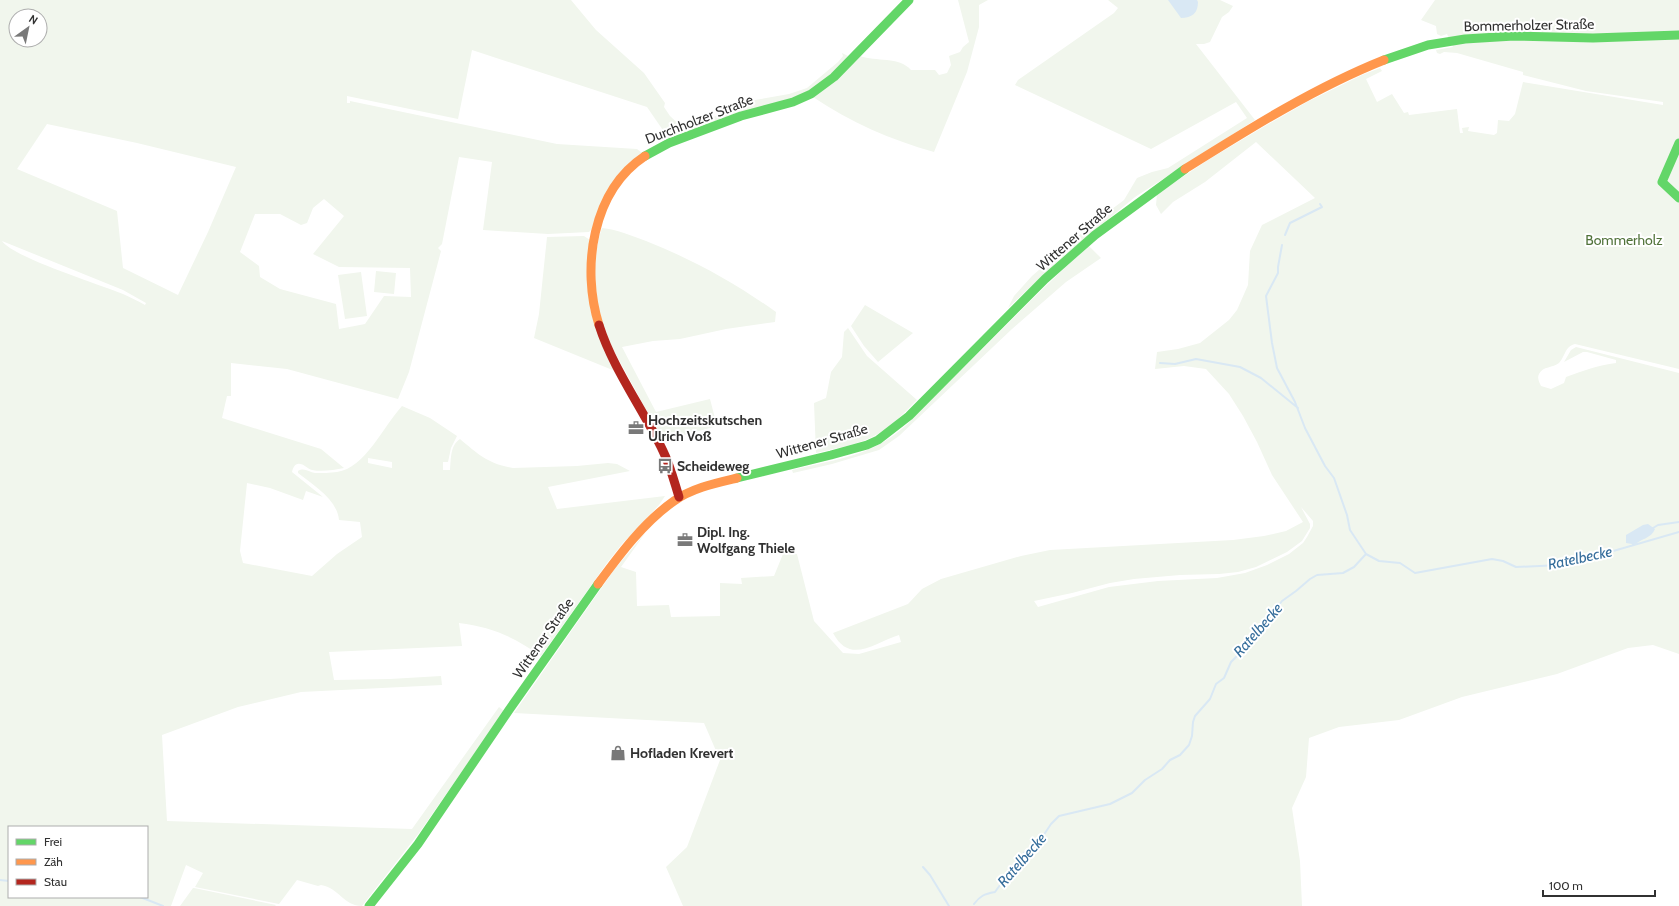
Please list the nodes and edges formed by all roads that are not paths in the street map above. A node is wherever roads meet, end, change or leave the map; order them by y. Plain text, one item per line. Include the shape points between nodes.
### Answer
1 (909, 0) edge
2 (1679, 35) edge
3 (1383, 60) joint
4 (1679, 143) edge
5 (1679, 198) edge
6 (679, 497) junction
7 (369, 906) edge

1 - 6 main road, Durchholzer Straße via 827,83 811,94 792,102 761,109 650,152 631,166 615,189 598,223 592,250 591,280 595,315 607,346 663,451
2 - 3 main road, Bommerholzer Straße via 1594,38 1514,36 1465,39 1428,45
3 - 6 main road, Wittener Straße via 1321,89 1241,134 1180,172 1121,214 1045,279 891,432 867,445 705,486
4 - 5 main road via 1664,171 1662,182
6 - 7 main road, Wittener Straße via 653,518 612,566 509,710 418,844

